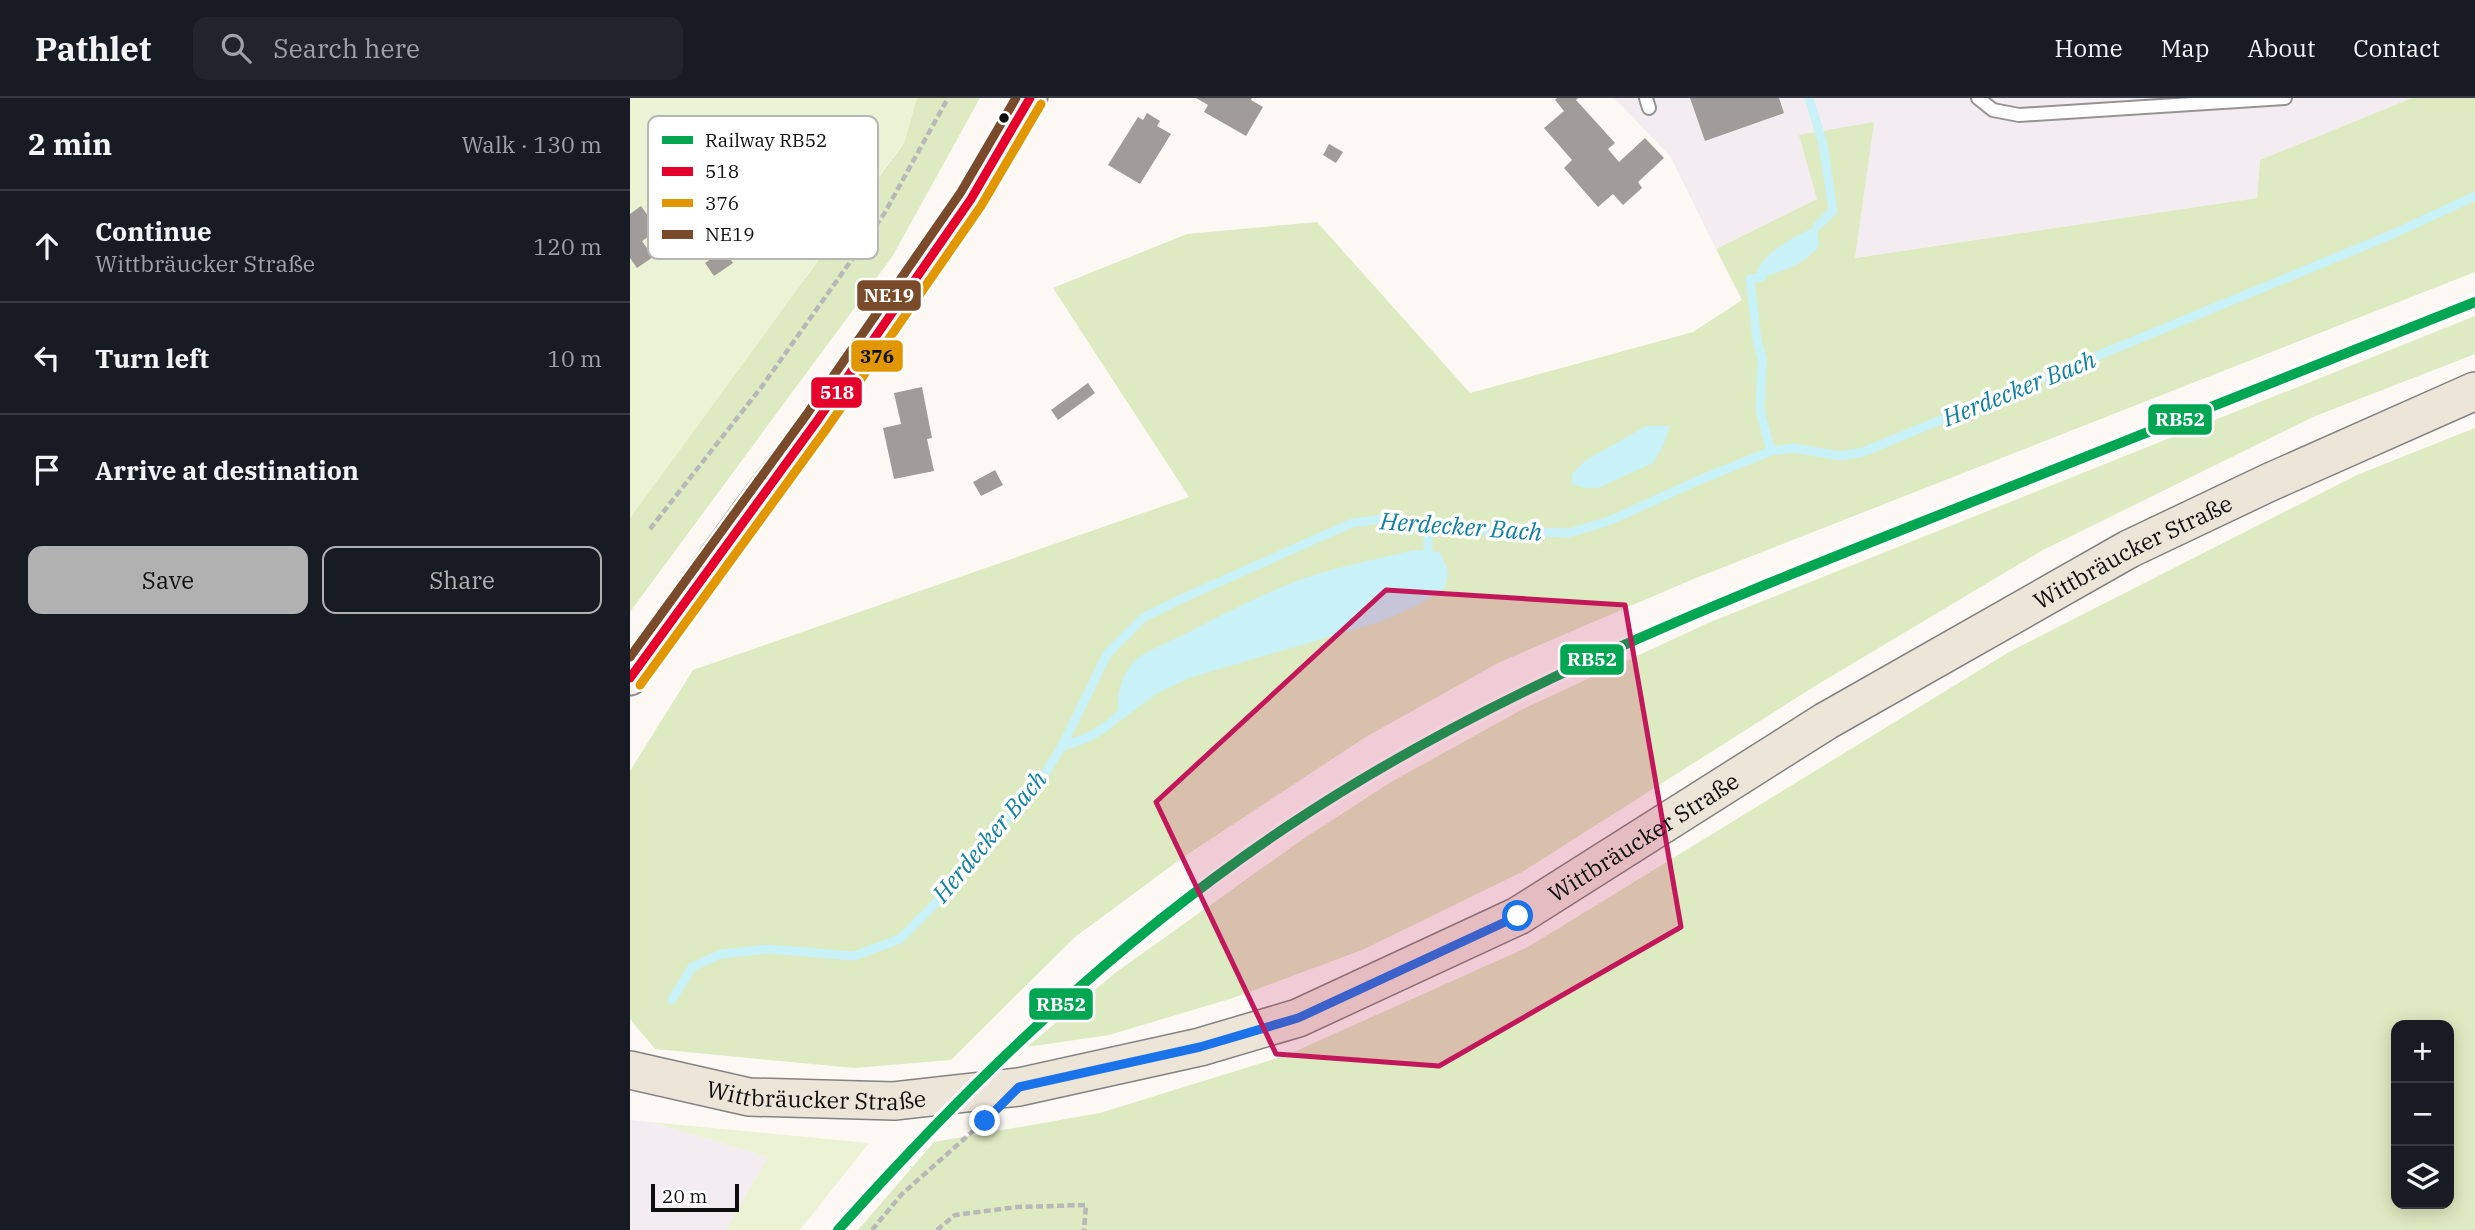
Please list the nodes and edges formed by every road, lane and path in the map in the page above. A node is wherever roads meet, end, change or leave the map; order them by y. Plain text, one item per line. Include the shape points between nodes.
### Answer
1 (948, 98) edge
2 (1030, 98) edge
3 (1978, 98) edge
4 (2285, 98) edge
5 (878, 222) edge
6 (852, 259) edge
7 (2475, 391) edge
8 (650, 529) dead end
9 (630, 678) edge
10 (630, 1070) edge
11 (1019, 1087) junction
12 (872, 1230) edge
13 (937, 1230) edge
14 (1084, 1230) edge

1 - 5 path
2 - 9 main road via 971,200
3 - 4 lane via 1993,110 2019,115
6 - 8 path via 763,385
7 - 11 main road, Wittbräucker Straße via 2129,550 1826,721 1518,916 1298,1018 1200,1047
10 - 11 main road, Wittbräucker Straße via 749,1097 894,1101
11 - 12 path via 902,1194
13 - 14 path via 955,1215 1086,1205

